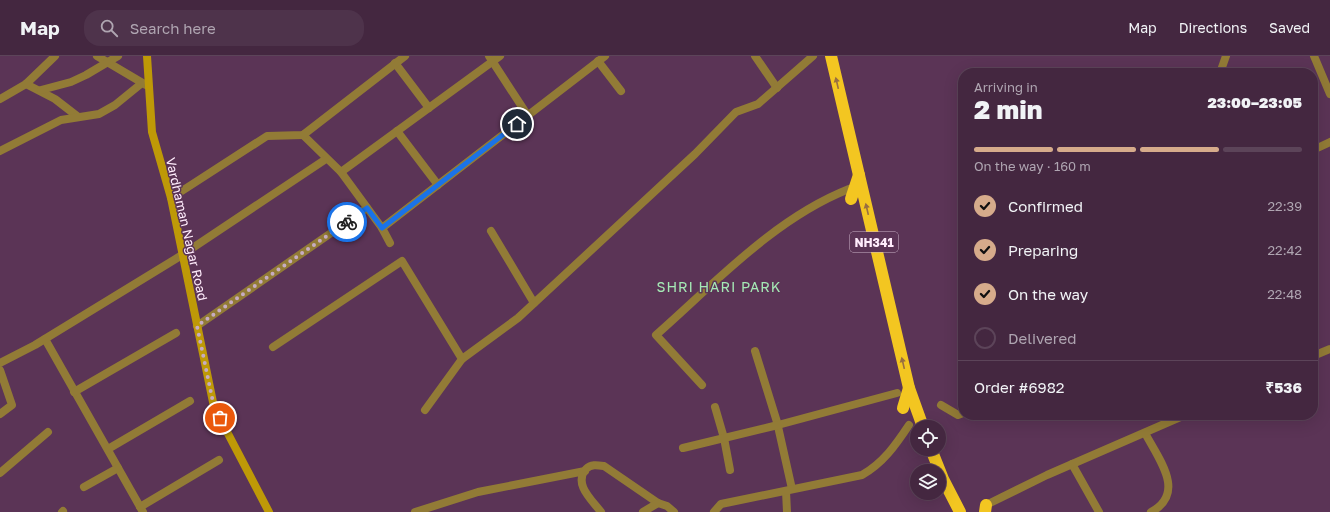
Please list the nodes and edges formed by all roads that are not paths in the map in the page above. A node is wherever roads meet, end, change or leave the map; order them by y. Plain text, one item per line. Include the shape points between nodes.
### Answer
1 (55, 56) edge
2 (97, 56) edge
3 (147, 56) edge
4 (405, 56) edge
5 (500, 56) edge
6 (755, 56) edge
7 (813, 56) edge
8 (831, 56) edge
9 (1226, 56) edge
10 (1314, 56) edge
11 (113, 58) edge
12 (490, 59) edge
13 (602, 59) edge
14 (395, 63) junction
15 (1222, 68) edge
16 (1316, 68) edge
17 (1318, 75) edge
18 (26, 84) junction
19 (145, 85) junction
20 (777, 88) junction
21 (41, 90) junction
22 (621, 91) dead end
23 (1330, 94) edge
24 (0, 99) edge
25 (429, 108) junction
26 (77, 116) junction
27 (528, 116) junction
28 (397, 132) junction
29 (303, 135) junction
30 (1330, 142) edge
31 (1318, 148) edge
32 (0, 151) edge
33 (326, 159) junction
34 (341, 172) junction
35 (859, 175) junction
36 (438, 185) junction
37 (850, 194) joint
38 (171, 198) junction
39 (367, 208) junction
40 (382, 228) junction
41 (491, 230) dead end
42 (390, 243) dead end
43 (182, 255) junction
44 (534, 303) junction
45 (197, 326) junction
46 (176, 333) dead end
47 (44, 339) junction
48 (273, 347) dead end
49 (1330, 349) edge
50 (755, 351) dead end
51 (1318, 354) edge
52 (462, 359) junction
53 (0, 363) edge
54 (0, 370) edge
55 (702, 385) dead end
56 (909, 388) junction
57 (74, 392) junction
58 (897, 394) dead end
59 (190, 401) dead end
60 (941, 405) dead end
61 (715, 407) dead end
62 (903, 408) dead end
63 (425, 410) dead end
64 (0, 414) edge
65 (958, 415) edge
66 (920, 420) edge
67 (1173, 420) edge
68 (778, 426) junction
69 (909, 426) dead end
70 (48, 432) dead end
71 (1145, 432) junction
72 (724, 438) junction
73 (684, 448) dead end
74 (108, 449) junction
75 (934, 456) edge
76 (219, 460) dead end
77 (1072, 464) junction
78 (118, 468) junction
79 (730, 470) dead end
80 (585, 471) junction
81 (0, 473) edge
82 (84, 487) dead end
83 (789, 490) junction
84 (658, 503) junction
85 (142, 509) edge
86 (985, 509) edge
87 (1162, 510) edge
88 (269, 512) edge
89 (415, 512) edge
90 (601, 512) edge
91 (643, 512) edge
92 (674, 512) edge
93 (714, 512) edge
94 (787, 512) edge
95 (960, 512) edge
96 (1099, 512) edge
97 (1151, 512) edge

1 - 18 street
2 - 11 street
3 - 19 street, Vardhaman Nagar Road
4 - 14 street
5 - 12 street
6 - 20 street
7 - 20 street
35 -> 8 highway, NH341
9 - 15 street
10 - 16 street
11 - 19 street
11 - 21 street via 71,82
12 - 25 street
12 - 27 street
13 - 22 street
13 - 27 street
14 - 25 street
14 - 29 street
17 - 23 street
18 - 21 street
18 - 24 street
19 - 26 street via 99,114
19 - 38 street, Vardhaman Nagar Road via 152,132
20 - 44 street via 758,104 736,112 695,154
21 - 26 street
25 - 28 street
26 - 32 street via 45,127
27 - 36 street
28 - 34 street
28 - 36 street
29 - 33 street
29 - 38 street via 267,136
30 - 31 street
33 - 34 street
33 - 43 street
34 - 39 street
35 - 37 highway
56 -> 35 highway, NH341
36 - 40 street
37 - 55 street via 829,196 763,239 656,335
38 - 43 street, Vardhaman Nagar Road
39 - 40 street
39 - 45 street
40 - 42 street
41 - 44 street
43 - 45 street, Vardhaman Nagar Road
43 - 47 street
44 - 52 street via 518,318
45 - 88 street, Vardhaman Nagar Road via 214,407
46 - 57 street
47 - 53 street
47 - 57 street
48 - 52 street via 402,261
49 - 51 street
50 - 68 street
52 - 63 street
54 - 64 street via 12,405
56 - 62 highway, NH341
56 - 66 highway, NH341
57 - 74 street
58 - 68 street
59 - 74 street
60 - 65 street
61 - 72 street
67 - 71 street
68 - 72 street
68 - 83 street
69 - 83 street via 889,454 876,467 862,475
70 - 81 street
71 - 77 street
71 - 87 street via 1165,470 1169,484 1169,494
72 - 73 street
72 - 79 street
74 - 78 street
75 - 95 highway
76 - 85 street
77 - 86 street
77 - 96 street
78 - 82 street
78 - 85 street
80 - 84 street via 589,466 604,466
80 - 89 street via 478,492
80 - 90 street via 581,485
83 - 93 street via 721,504
83 - 94 street
84 - 91 street
84 - 92 street
87 - 97 street

